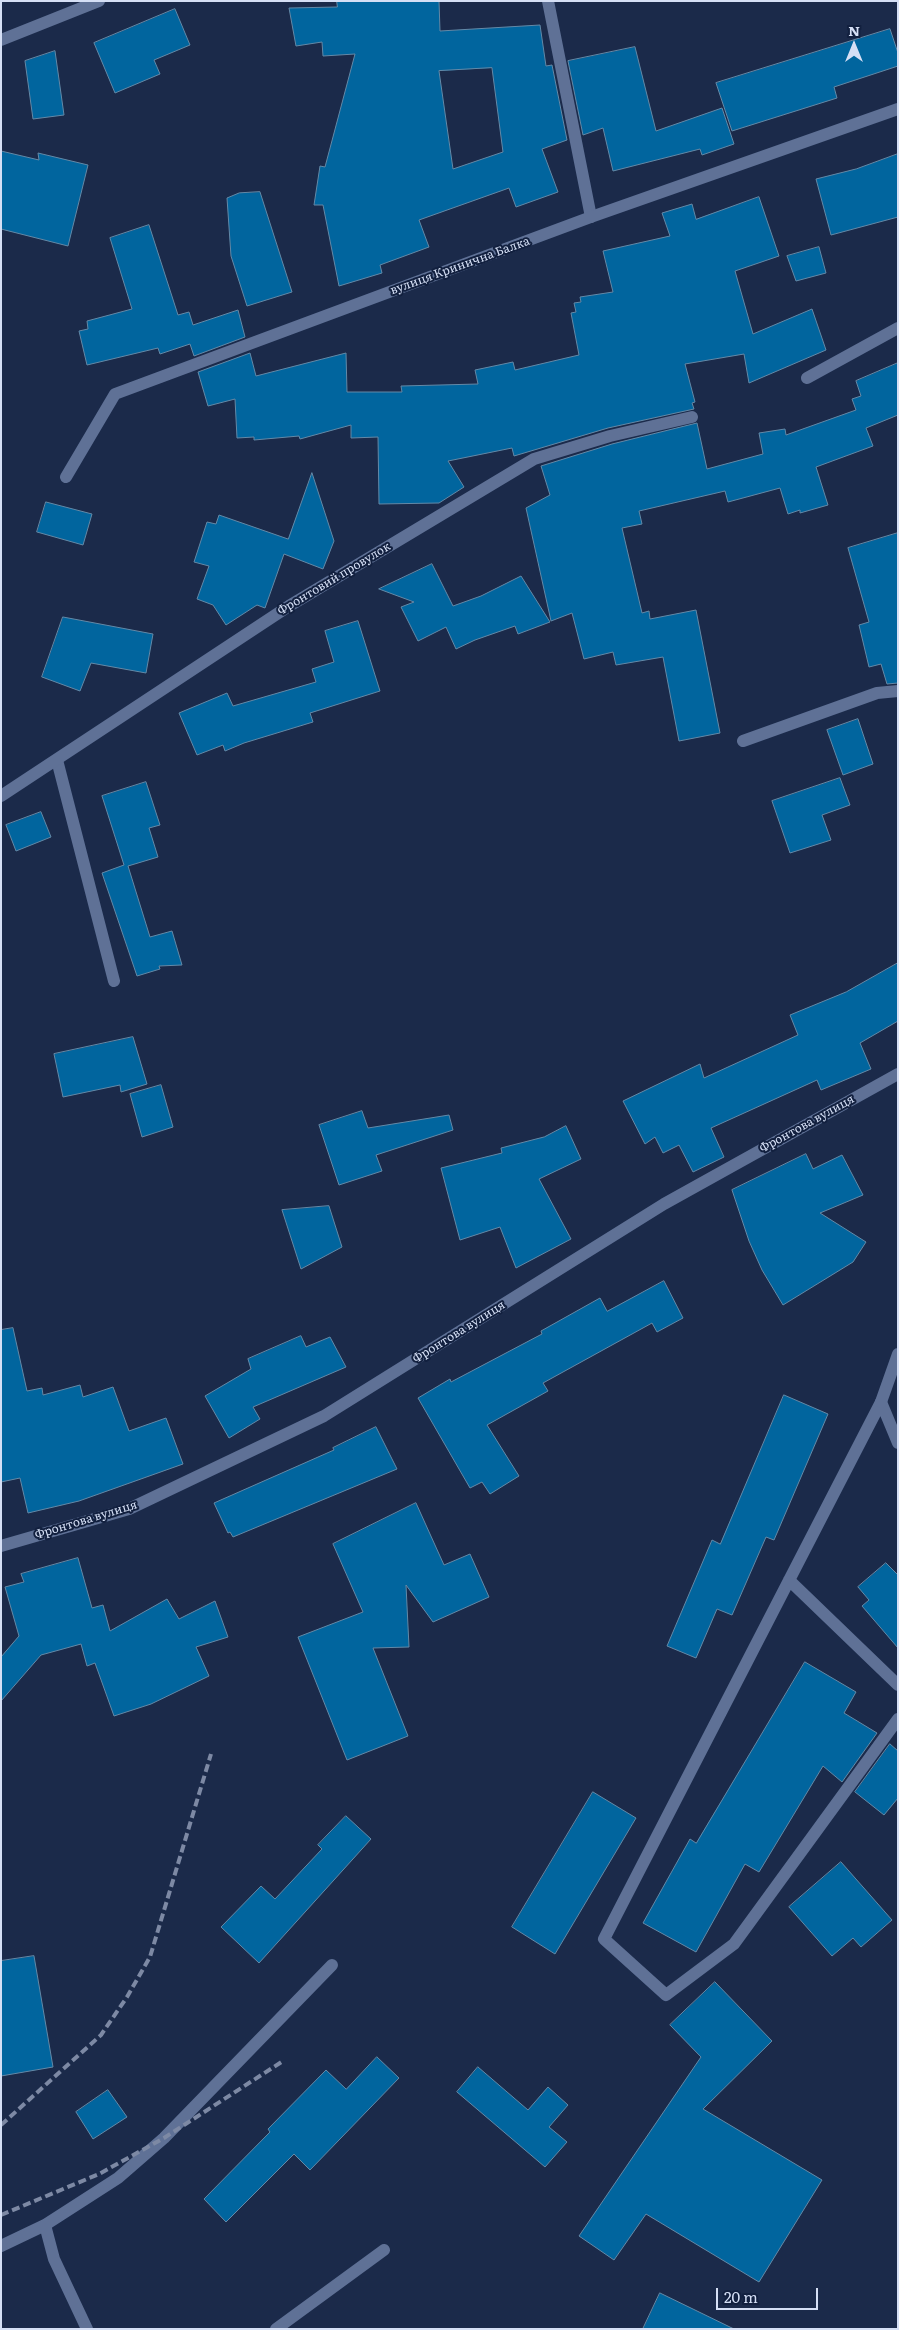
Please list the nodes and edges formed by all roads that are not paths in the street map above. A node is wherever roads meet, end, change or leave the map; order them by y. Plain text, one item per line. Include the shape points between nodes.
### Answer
1 (99, 1) edge
2 (548, 1) edge
3 (1, 40) edge
4 (898, 109) edge
5 (591, 217) junction
6 (898, 328) edge
7 (807, 378) dead end
8 (692, 417) dead end
9 (66, 477) dead end
10 (898, 691) edge
11 (743, 741) dead end
12 (57, 760) junction
13 (1, 796) edge
14 (114, 981) dead end
15 (898, 1074) edge
16 (898, 1354) edge
17 (881, 1402) junction
18 (898, 1443) edge
19 (1, 1546) edge
20 (789, 1580) junction
21 (898, 1684) edge
22 (898, 1719) edge
23 (332, 1966) dead end
24 (45, 2225) junction
25 (1, 2246) edge
26 (384, 2250) dead end
27 (87, 2329) edge
28 (276, 2329) edge

1 - 3 street
2 - 5 street
4 - 5 street, вулиця Кринична Балка
5 - 9 street, вулиця Кринична Балка via 115,394
6 - 7 street
8 - 12 street, Фронтовий провулок via 610,436 534,459 289,606
10 - 11 street via 877,693
12 - 13 street, Фронтовий провулок
12 - 14 street
15 - 19 street, Фронтова вулиця via 664,1204 324,1416 129,1509
16 - 17 street
17 - 18 street
17 - 20 street
20 - 21 street
20 - 22 street via 604,1939 666,1995 734,1944
23 - 24 street via 164,2138 118,2178
24 - 25 street
24 - 27 street via 54,2259
26 - 28 street

